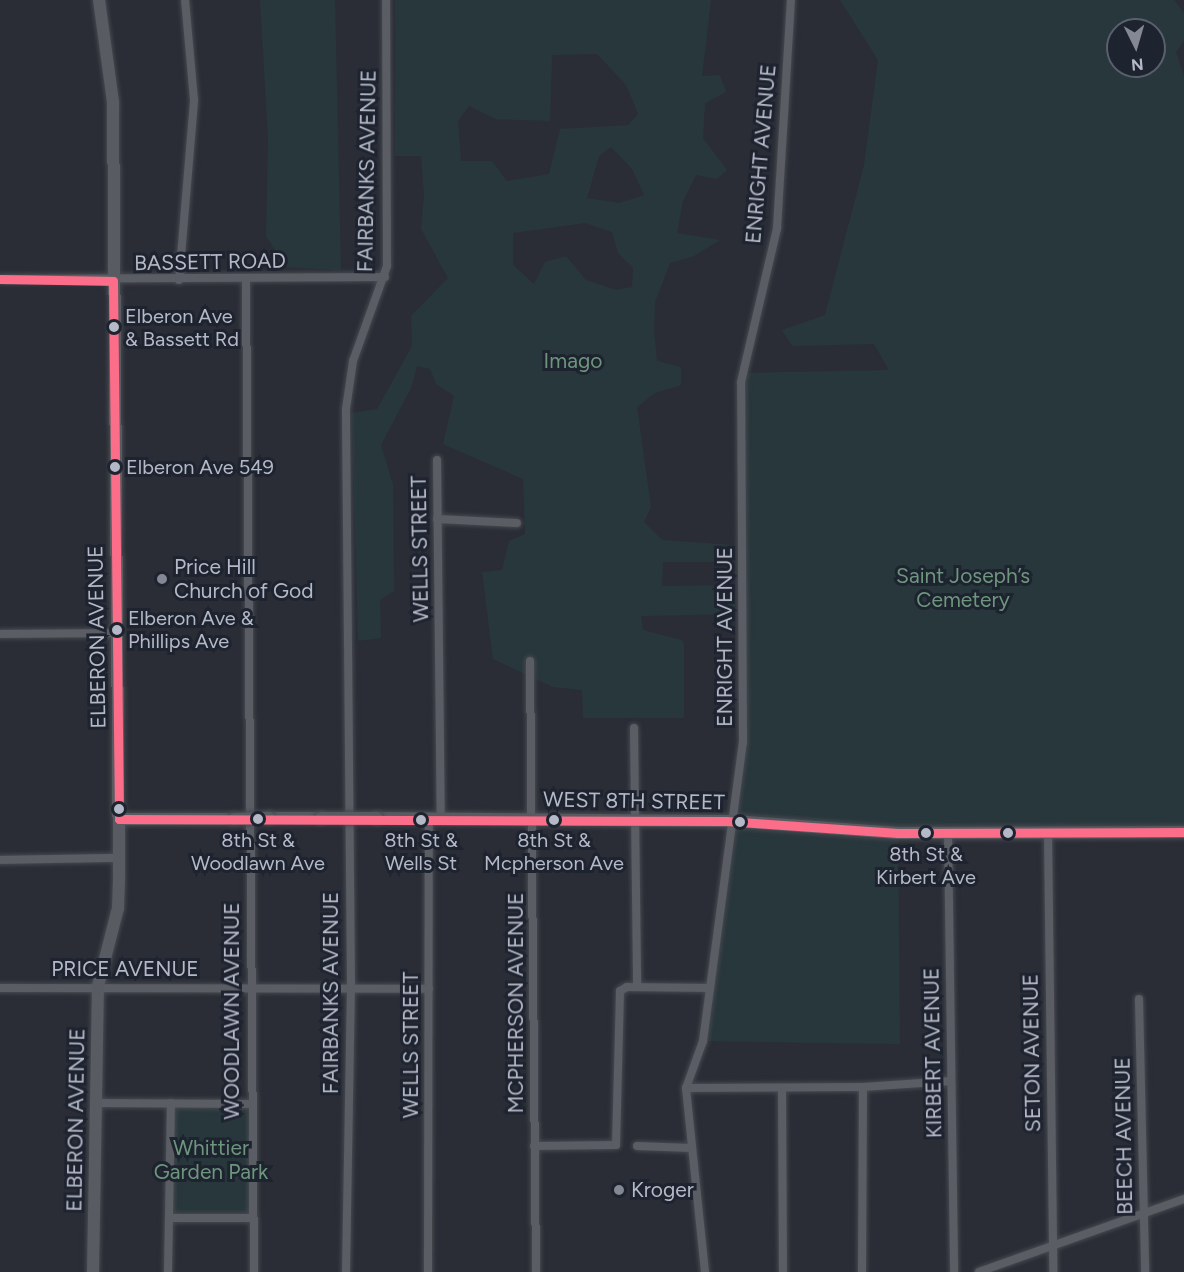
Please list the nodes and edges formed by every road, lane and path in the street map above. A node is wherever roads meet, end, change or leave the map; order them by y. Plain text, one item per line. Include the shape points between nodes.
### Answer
1 (99, 0) edge
2 (185, 0) edge
3 (386, 0) edge
4 (790, 0) edge
5 (385, 277) junction
6 (0, 279) edge
7 (179, 280) junction
8 (113, 281) junction
9 (246, 281) junction
10 (437, 460) dead end
11 (437, 519) junction
12 (517, 523) dead end
13 (116, 633) junction
14 (0, 634) edge
15 (530, 661) dead end
16 (634, 728) dead end
17 (435, 818) junction
18 (119, 819) junction
19 (533, 819) junction
20 (637, 820) junction
21 (733, 821) junction
22 (1184, 832) edge
23 (948, 833) junction
24 (1048, 833) junction
25 (119, 858) junction
26 (0, 860) edge
27 (98, 986) junction
28 (251, 987) junction
29 (351, 987) junction
30 (637, 987) junction
31 (0, 988) edge
32 (710, 988) junction
33 (429, 989) junction
34 (1139, 999) dead end
35 (951, 1081) junction
36 (862, 1087) junction
37 (686, 1088) junction
38 (782, 1088) junction
39 (96, 1103) junction
40 (171, 1103) junction
41 (251, 1104) junction
42 (534, 1146) junction
43 (637, 1146) dead end
44 (691, 1148) junction
45 (1184, 1199) edge
46 (1144, 1213) junction
47 (169, 1218) junction
48 (252, 1218) junction
49 (1052, 1246) junction
50 (93, 1272) edge
51 (168, 1272) edge
52 (254, 1272) edge
53 (346, 1272) edge
54 (428, 1272) edge
55 (536, 1272) edge
56 (705, 1272) edge
57 (783, 1272) edge
58 (862, 1272) edge
59 (954, 1272) edge
60 (979, 1272) edge
61 (1053, 1272) edge
62 (1145, 1272) edge

1 - 8 street, ELBERON AVENUE via 113,102
2 - 7 street via 194,100
3 - 5 street, FAIRBANKS AVENUE
4 - 21 street, ENRIGHT AVENUE via 777,228 741,382 744,727
5 - 9 street, BASSETT ROAD
5 - 29 street, FAIRBANKS AVENUE via 353,361 346,409
6 - 8 street, BASSETT ROAD
7 - 8 street, BASSETT ROAD
7 - 9 street, BASSETT ROAD
8 - 13 street, ELBERON AVENUE
9 - 28 street, WOODLAWN AVENUE
10 - 11 street, WELLS STREET
11 - 12 street
11 - 17 street, WELLS STREET
13 - 14 street
13 - 18 street, ELBERON AVENUE
15 - 19 street, MCPHERSON AVENUE
16 - 20 street via 632,776
17 - 18 street, WEST 8TH STREET, bridge
17 - 19 street, WEST 8TH STREET
17 - 33 street, WELLS STREET
18 - 25 street, ELBERON AVENUE
19 - 20 street, WEST 8TH STREET
19 - 42 street, MCPHERSON AVENUE
20 - 21 street, WEST 8TH STREET
20 - 30 street
21 - 23 street, WEST 8TH STREET
21 - 32 street, ENRIGHT AVENUE
22 - 24 street, WEST 8TH STREET
23 - 24 street, WEST 8TH STREET
23 - 35 street, KIRBERT AVENUE
24 - 49 street, SETON AVENUE
25 - 26 street
25 - 27 street, ELBERON AVENUE via 118,908
27 - 28 street, PRICE AVENUE
27 - 31 street, PRICE AVENUE
27 - 39 street, ELBERON AVENUE
28 - 29 street, PRICE AVENUE
28 - 41 street, WOODLAWN AVENUE
29 - 33 street, PRICE AVENUE
29 - 53 street, FAIRBANKS AVENUE
30 - 32 street
30 - 42 street via 622,989 617,998 616,1145
32 - 37 street, ENRIGHT AVENUE via 703,1041
33 - 54 street, WELLS STREET
34 - 46 street, BEECH AVENUE
35 - 36 street
35 - 59 street, KIRBERT AVENUE
36 - 38 street
36 - 58 street
37 - 38 street
37 - 44 street, ENRIGHT AVENUE
38 - 57 street
39 - 40 street
39 - 50 street, ELBERON AVENUE
40 - 41 street
40 - 47 street
41 - 48 street, WOODLAWN AVENUE
42 - 55 street, MCPHERSON AVENUE
43 - 44 street
44 - 56 street, ENRIGHT AVENUE
45 - 46 street
46 - 49 street
46 - 62 street, BEECH AVENUE
47 - 48 street
47 - 51 street
48 - 52 street, WOODLAWN AVENUE
49 - 60 street
49 - 61 street, SETON AVENUE

